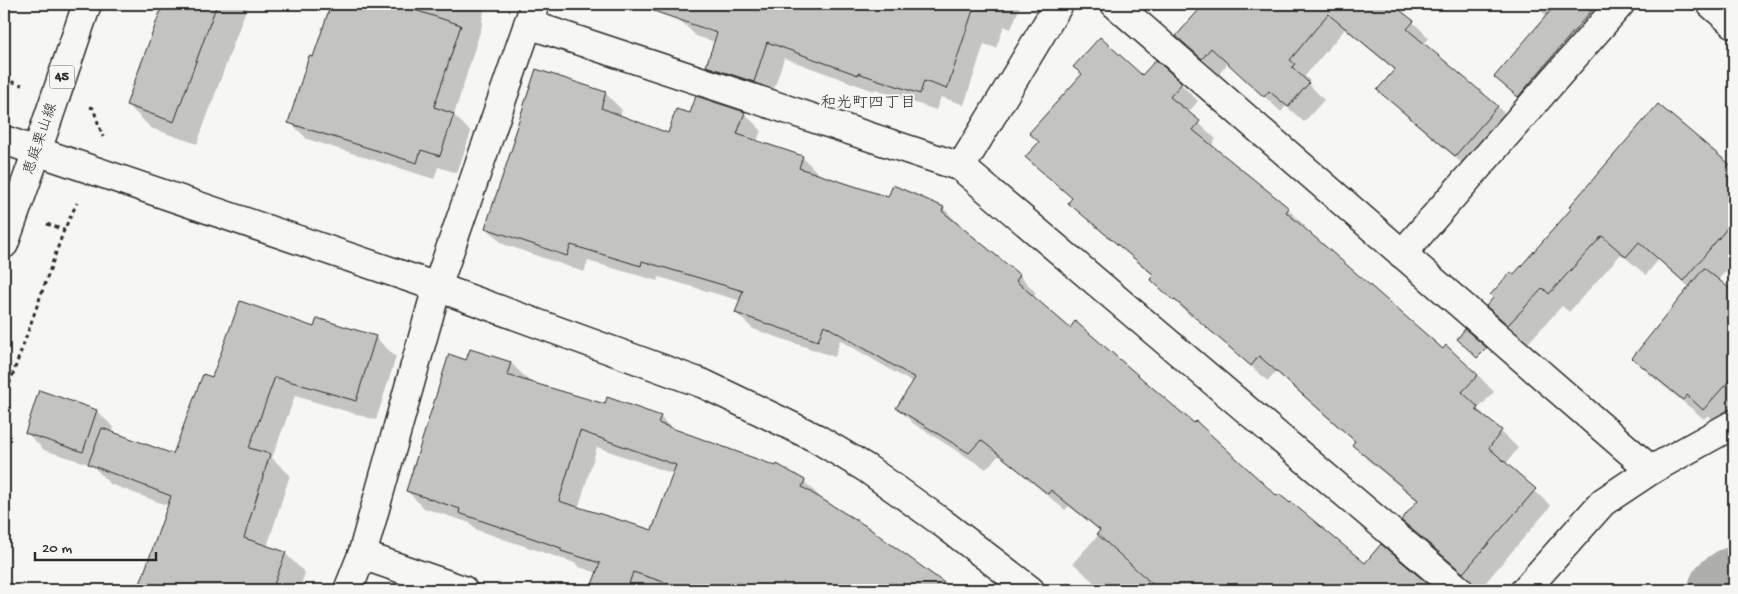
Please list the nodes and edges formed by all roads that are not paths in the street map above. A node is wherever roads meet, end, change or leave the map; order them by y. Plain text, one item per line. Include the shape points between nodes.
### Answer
1 (87, 4) edge
2 (1060, 4) edge
3 (1115, 4) edge
4 (1620, 4) edge
5 (1710, 4) edge
6 (532, 14) edge
7 (1734, 24) edge
8 (4, 140) edge
9 (37, 151) junction
10 (960, 167) junction
11 (4, 244) edge
12 (1402, 254) junction
13 (437, 287) junction
14 (1734, 424) edge
15 (1652, 470) junction
16 (362, 555) junction
17 (348, 590) edge
18 (463, 590) edge
19 (1030, 590) edge
20 (1459, 590) edge
21 (1525, 590) edge

1 - 9 street, 恵庭栗山線 / 45
2 - 10 street
3 - 12 street
4 - 12 street
5 - 7 street
6 - 10 street
6 - 13 street
8 - 9 street
9 - 11 street, 恵庭栗山線 / 45
9 - 13 street
10 - 20 street
12 - 15 street
13 - 16 street
13 - 19 street via 704,384 816,438 866,468 940,520
14 - 15 street
15 - 21 street via 1603,502
16 - 17 street
16 - 18 street

